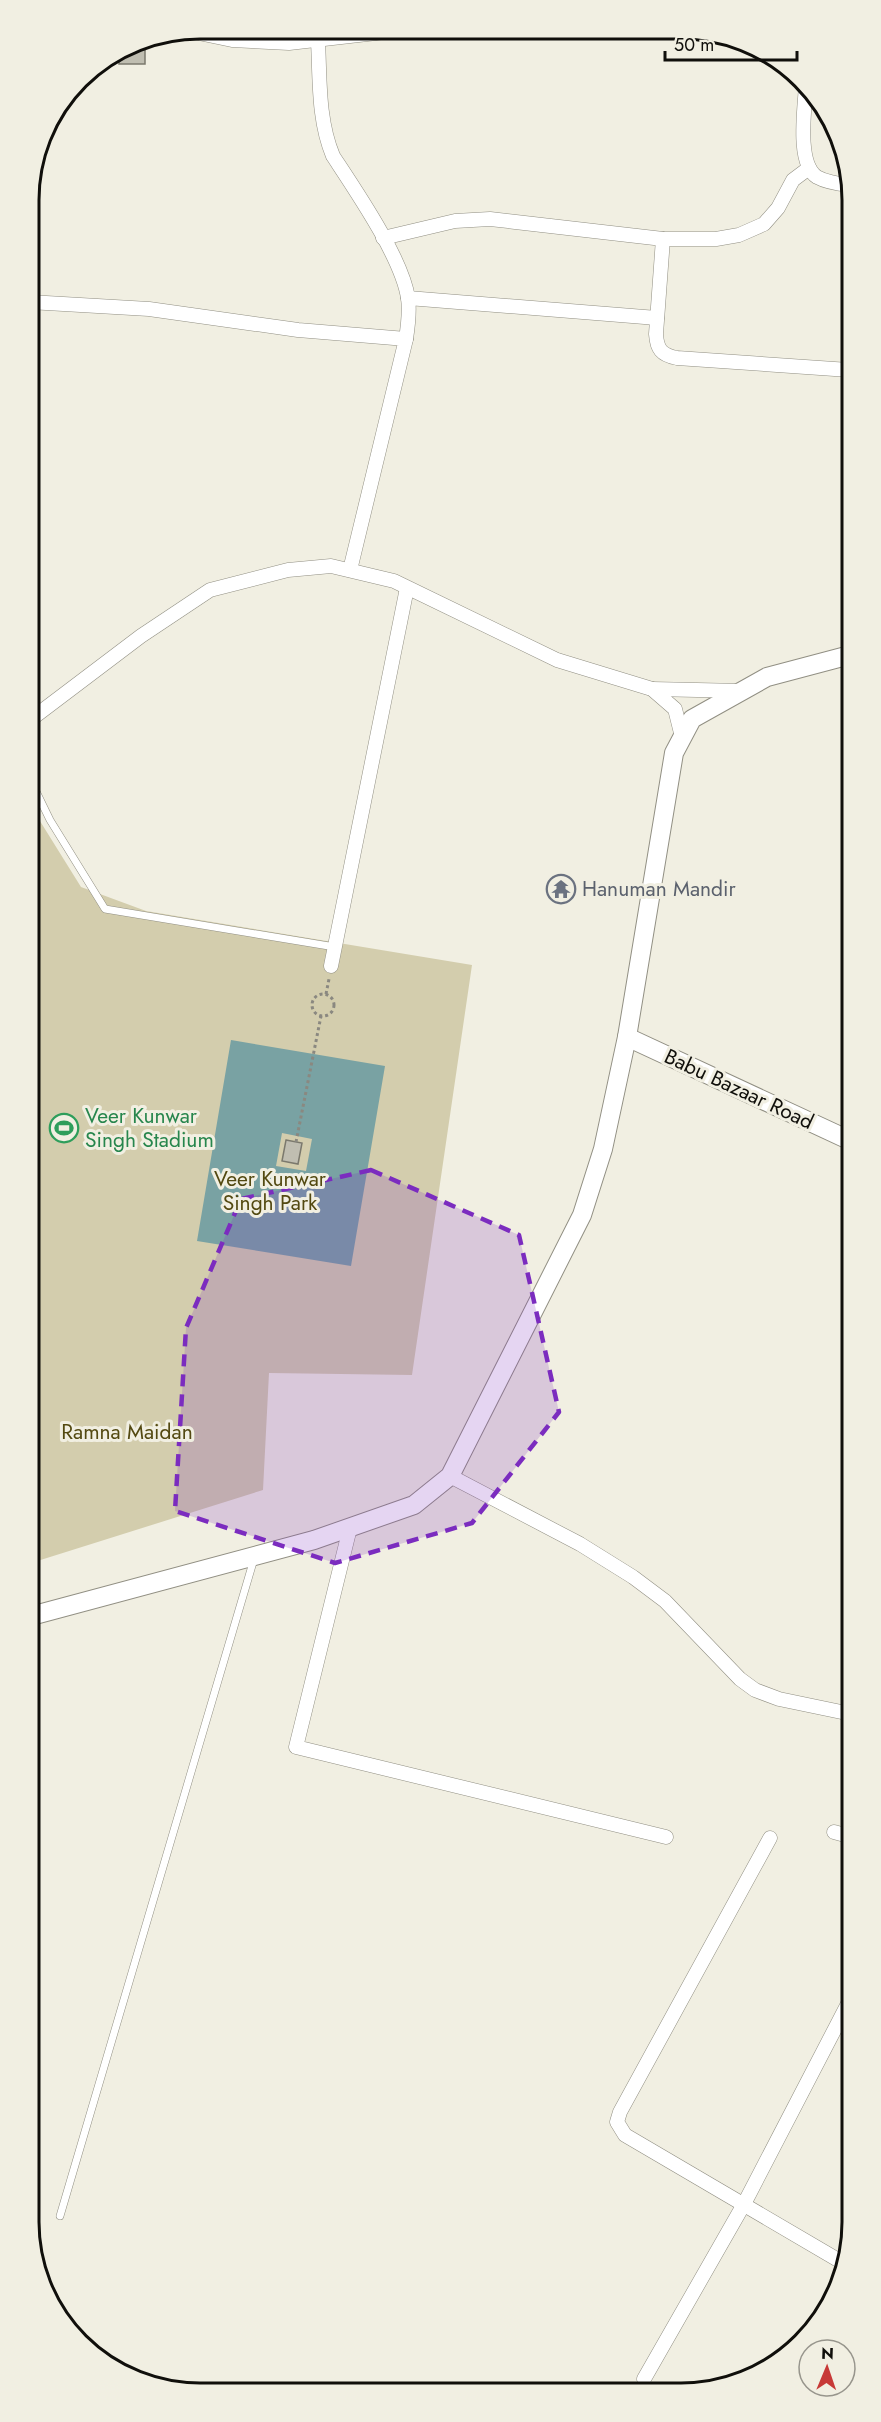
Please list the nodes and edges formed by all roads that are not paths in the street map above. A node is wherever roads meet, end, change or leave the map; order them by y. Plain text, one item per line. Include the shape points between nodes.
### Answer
1 (244, 39) edge
2 (304, 39) edge
3 (326, 39) edge
4 (805, 98) edge
5 (809, 168) junction
6 (841, 183) edge
7 (383, 238) junction
8 (663, 238) junction
9 (408, 298) junction
10 (39, 303) edge
11 (657, 318) junction
12 (406, 339) junction
13 (842, 369) edge
14 (350, 570) junction
15 (406, 588) junction
16 (842, 658) edge
17 (652, 689) junction
18 (742, 691) junction
19 (39, 713) edge
20 (682, 737) junction
21 (39, 797) edge
22 (335, 946) junction
23 (332, 966) dead end
24 (627, 1037) junction
25 (842, 1137) edge
26 (450, 1476) junction
27 (350, 1528) junction
28 (255, 1556) junction
29 (39, 1614) edge
30 (842, 1711) edge
31 (834, 1832) dead end
32 (842, 1834) edge
33 (666, 1837) dead end
34 (770, 1838) dead end
35 (842, 2015) edge
36 (744, 2204) junction
37 (60, 2216) dead end
38 (838, 2260) edge
39 (644, 2379) dead end

1 - 2 street via 261,43
3 - 7 street via 322,113 327,142
4 - 5 street via 803,142
5 - 6 street via 817,177
5 - 8 street via 793,180 770,218 754,229 716,239
7 - 8 street via 472,219
7 - 9 street via 403,276
8 - 11 street
9 - 11 street
9 - 12 street
10 - 12 street via 149,309 298,330
11 - 13 street via 658,347 668,356
12 - 14 street
14 - 15 street
14 - 19 street via 331,566 288,570 210,590 141,636
15 - 17 street via 557,660
15 - 22 street
16 - 18 street via 767,677
17 - 18 street
17 - 20 street via 675,709
18 - 20 street via 692,719
20 - 24 street via 674,753
21 - 22 lane via 105,909
22 - 23 street
24 - 25 street, Babu Bazaar Road
24 - 26 street via 603,1149 582,1215
26 - 27 street via 414,1505
26 - 30 street via 580,1544 633,1577 665,1601 755,1690 779,1699
27 - 28 street
27 - 33 street via 296,1747
28 - 29 street
28 - 37 lane
31 - 32 street
34 - 36 street via 617,2122 625,2135
35 - 36 street
36 - 38 street
36 - 39 street

